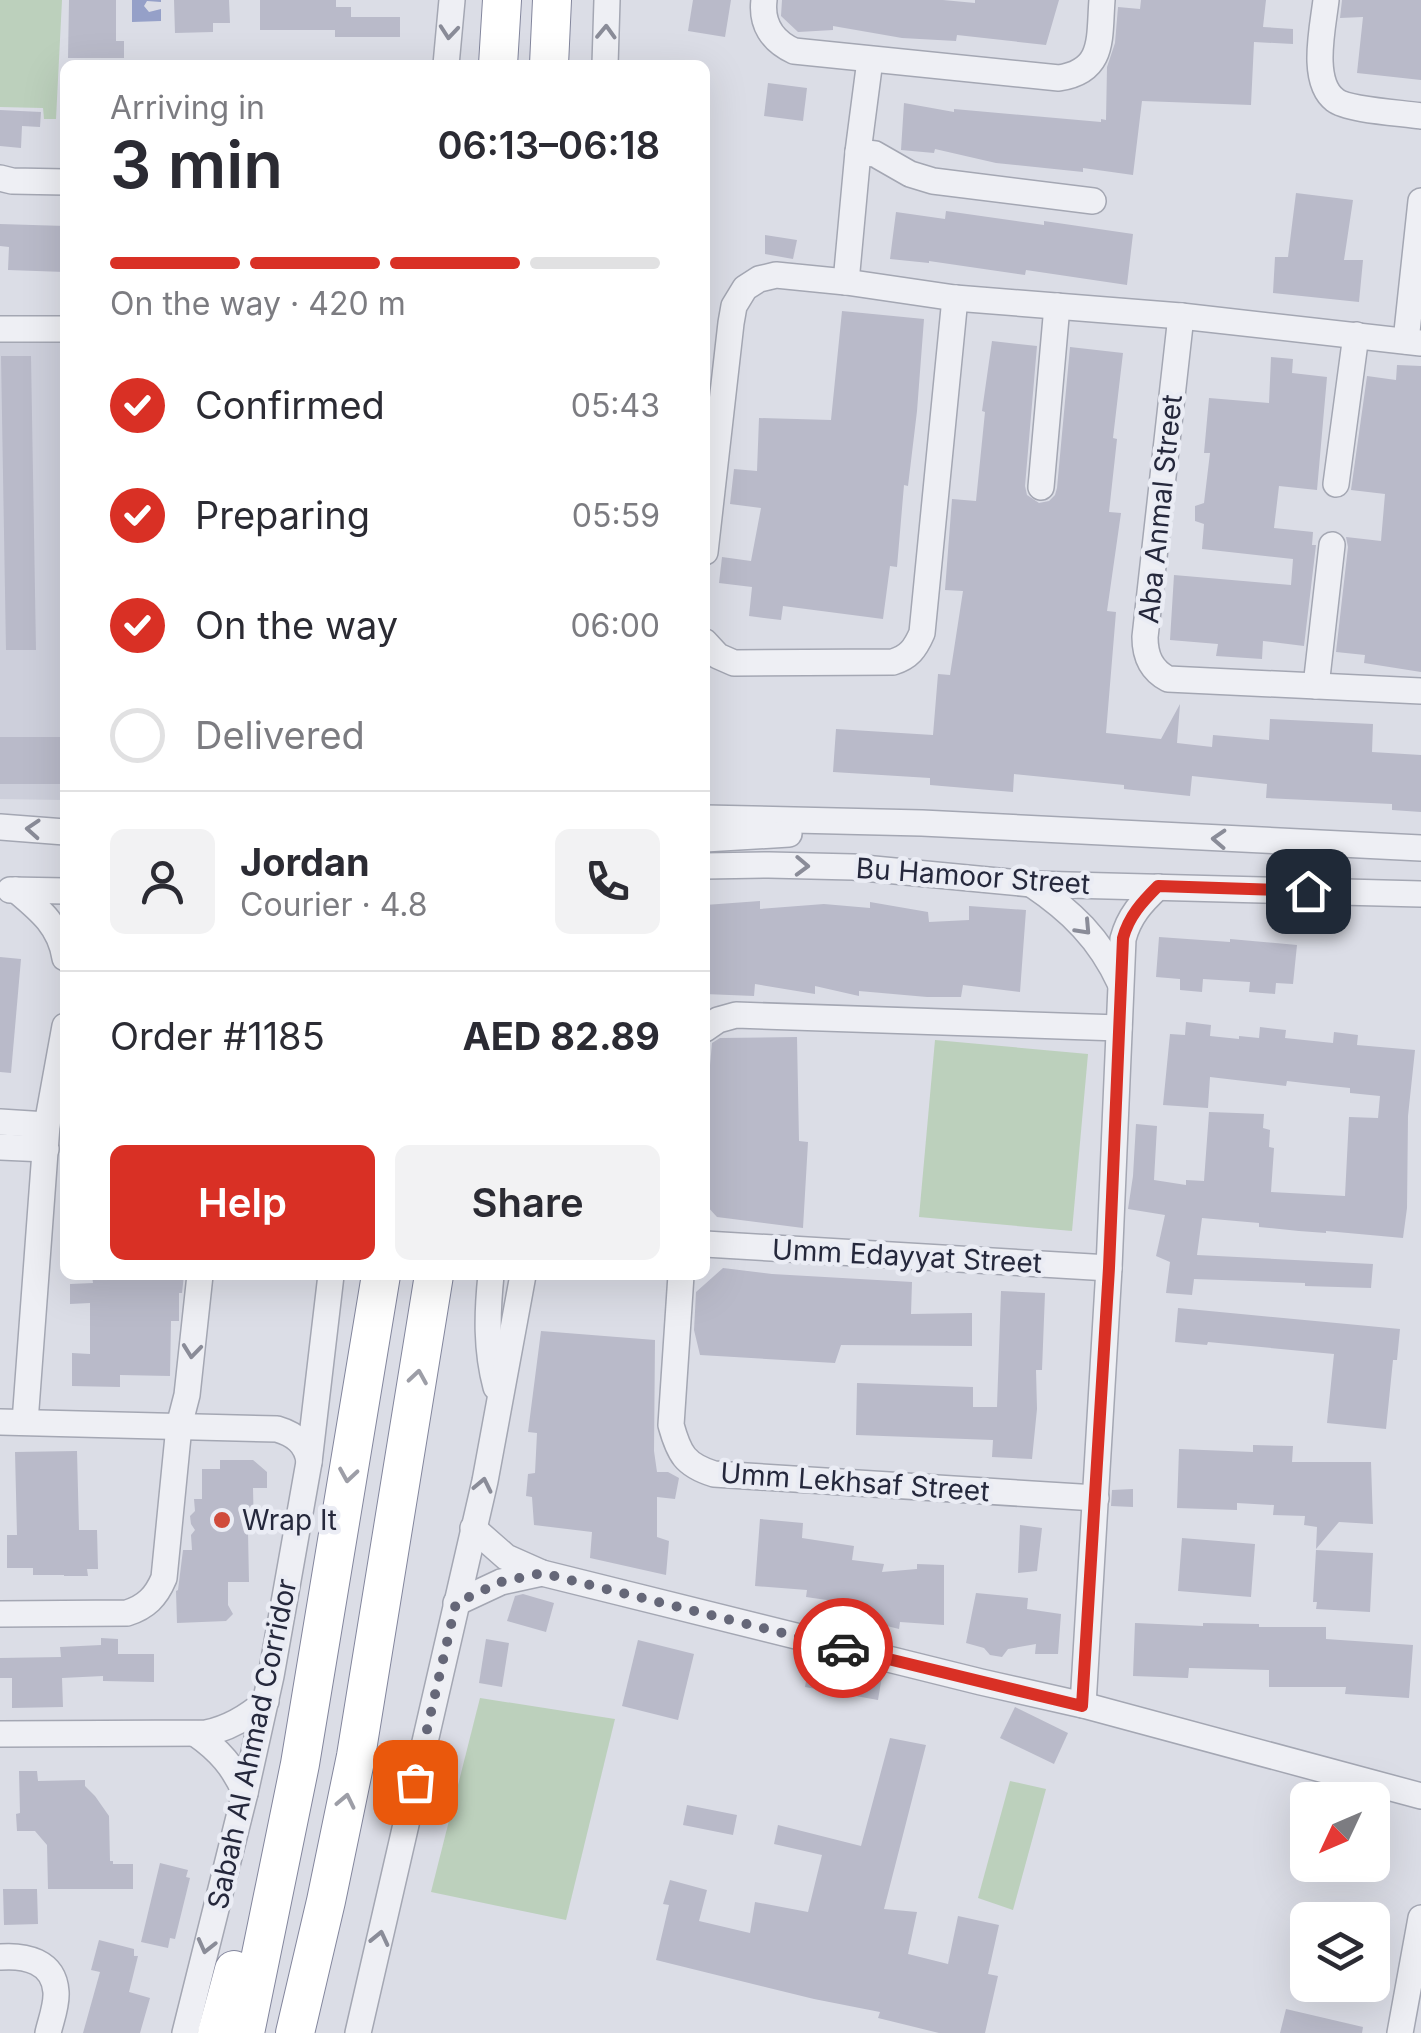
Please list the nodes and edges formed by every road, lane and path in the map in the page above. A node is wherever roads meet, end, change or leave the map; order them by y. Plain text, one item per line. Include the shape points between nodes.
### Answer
1 (452, 0) edge
2 (502, 0) edge
3 (552, 0) edge
4 (607, 0) edge
5 (764, 0) edge
6 (1102, 0) edge
7 (1326, 0) edge
8 (446, 60) edge
9 (498, 60) edge
10 (548, 60) edge
11 (605, 60) edge
12 (870, 60) junction
13 (1421, 116) edge
14 (858, 152) junction
15 (0, 178) edge
16 (60, 182) edge
17 (1421, 201) edge
18 (1093, 202) dead end
19 (846, 282) junction
20 (955, 298) junction
21 (1057, 306) junction
22 (1181, 316) junction
23 (0, 329) edge
24 (60, 329) edge
25 (1356, 335) junction
26 (1413, 342) edge
27 (1336, 484) dead end
28 (1041, 487) dead end
29 (710, 510) edge
30 (1332, 545) dead end
31 (710, 647) edge
32 (1316, 686) junction
33 (1421, 691) edge
34 (710, 805) edge
35 (710, 818) edge
36 (858, 821) junction
37 (0, 827) edge
38 (60, 832) edge
39 (710, 839) edge
40 (1421, 848) edge
41 (710, 866) edge
42 (60, 883) edge
43 (1031, 884) junction
44 (1158, 886) junction
45 (8, 890) edge
46 (60, 890) edge
47 (1421, 894) edge
48 (60, 939) edge
49 (1121, 986) junction
50 (710, 1026) edge
51 (1119, 1028) junction
52 (60, 1057) edge
53 (0, 1122) edge
54 (47, 1137) junction
55 (0, 1147) edge
56 (710, 1244) edge
57 (1109, 1268) junction
58 (199, 1280) edge
59 (330, 1280) edge
60 (379, 1280) edge
61 (433, 1280) edge
62 (492, 1280) edge
63 (522, 1280) edge
64 (681, 1280) edge
65 (499, 1397) junction
66 (317, 1406) junction
67 (13, 1422) edge
68 (179, 1426) junction
69 (265, 1428) junction
70 (309, 1462) junction
71 (1096, 1498) junction
72 (473, 1528) junction
73 (542, 1573) junction
74 (456, 1603) junction
75 (0, 1614) edge
76 (266, 1701) junction
77 (1082, 1706) junction
78 (0, 1734) edge
79 (196, 1734) junction
80 (246, 1793) junction
81 (1421, 1796) edge
82 (273, 1892) junction
83 (1421, 1918) edge
84 (0, 1957) edge
85 (48, 2033) edge
86 (184, 2033) edge
87 (217, 2033) edge
88 (245, 2033) edge
89 (296, 2033) edge
90 (358, 2033) edge
91 (1400, 2033) edge

1 -> 8 street
2 - 9 highway
3 - 10 highway
11 -> 4 street
5 - 12 street via 767,28 783,46
6 - 12 street via 1098,51 1074,76
7 - 13 street via 1319,58 1334,100
12 - 14 street
14 - 18 street via 933,181
14 - 19 street
15 - 16 street
17 - 26 street
19 - 20 street
19 - 29 street via 759,278 734,306
20 - 21 street
20 - 31 street via 917,645 892,662 734,663
21 - 22 street
21 - 28 street
22 - 25 street
22 - 32 street, Aba Anmal Street via 1146,652 1168,679
23 - 24 street
25 - 26 street
25 - 27 street
30 - 32 street
32 - 33 street, Aba Anmal Street
34 - 36 street
35 - 36 street, Bu Hamoor Street
36 - 39 street
40 -> 36 street, Bu Hamoor Street
38 -> 37 street
41 -> 43 street, Bu Hamoor Street via 853,867
42 - 45 street
43 - 44 street, Bu Hamoor Street
43 -> 49 street via 1094,940
44 - 47 street, Bu Hamoor Street
44 - 49 street via 1127,924
45 - 46 street
45 - 48 street via 42,914
49 - 51 street
50 - 51 street via 736,1015
51 - 57 street
52 - 54 street
53 - 54 street
54 - 55 street
54 - 67 street
56 - 57 street, Umm Edayyat Street
57 - 71 street
58 -> 68 street
59 - 66 street, Sabah Al Ahmad Corridor
60 -> 82 highway, Sabah Al Ahmad Corridor
89 -> 61 highway via 356,1756
62 - 65 street via 490,1365
63 - 65 street
64 - 71 street, Umm Lekhsaf Street via 671,1426 684,1458 696,1468
72 -> 65 street
66 - 69 street
66 - 70 street, Sabah Al Ahmad Corridor
67 - 68 street
68 - 69 street
68 - 75 street via 164,1578 151,1601 127,1614
69 - 70 street via 298,1439
70 - 76 street, Sabah Al Ahmad Corridor
71 - 77 street
72 - 73 street via 506,1557
72 - 74 street
73 - 74 street via 501,1582
73 - 77 street
90 -> 74 street
76 - 79 street via 234,1724
76 - 80 street, Sabah Al Ahmad Corridor
77 - 81 street
78 - 79 street
79 - 80 street via 230,1765
80 -> 86 street, Sabah Al Ahmad Corridor
82 - 87 highway via 239,1951
82 - 88 highway, Sabah Al Ahmad Corridor
83 - 91 street
84 - 85 street via 30,1958 50,1973 57,1996

